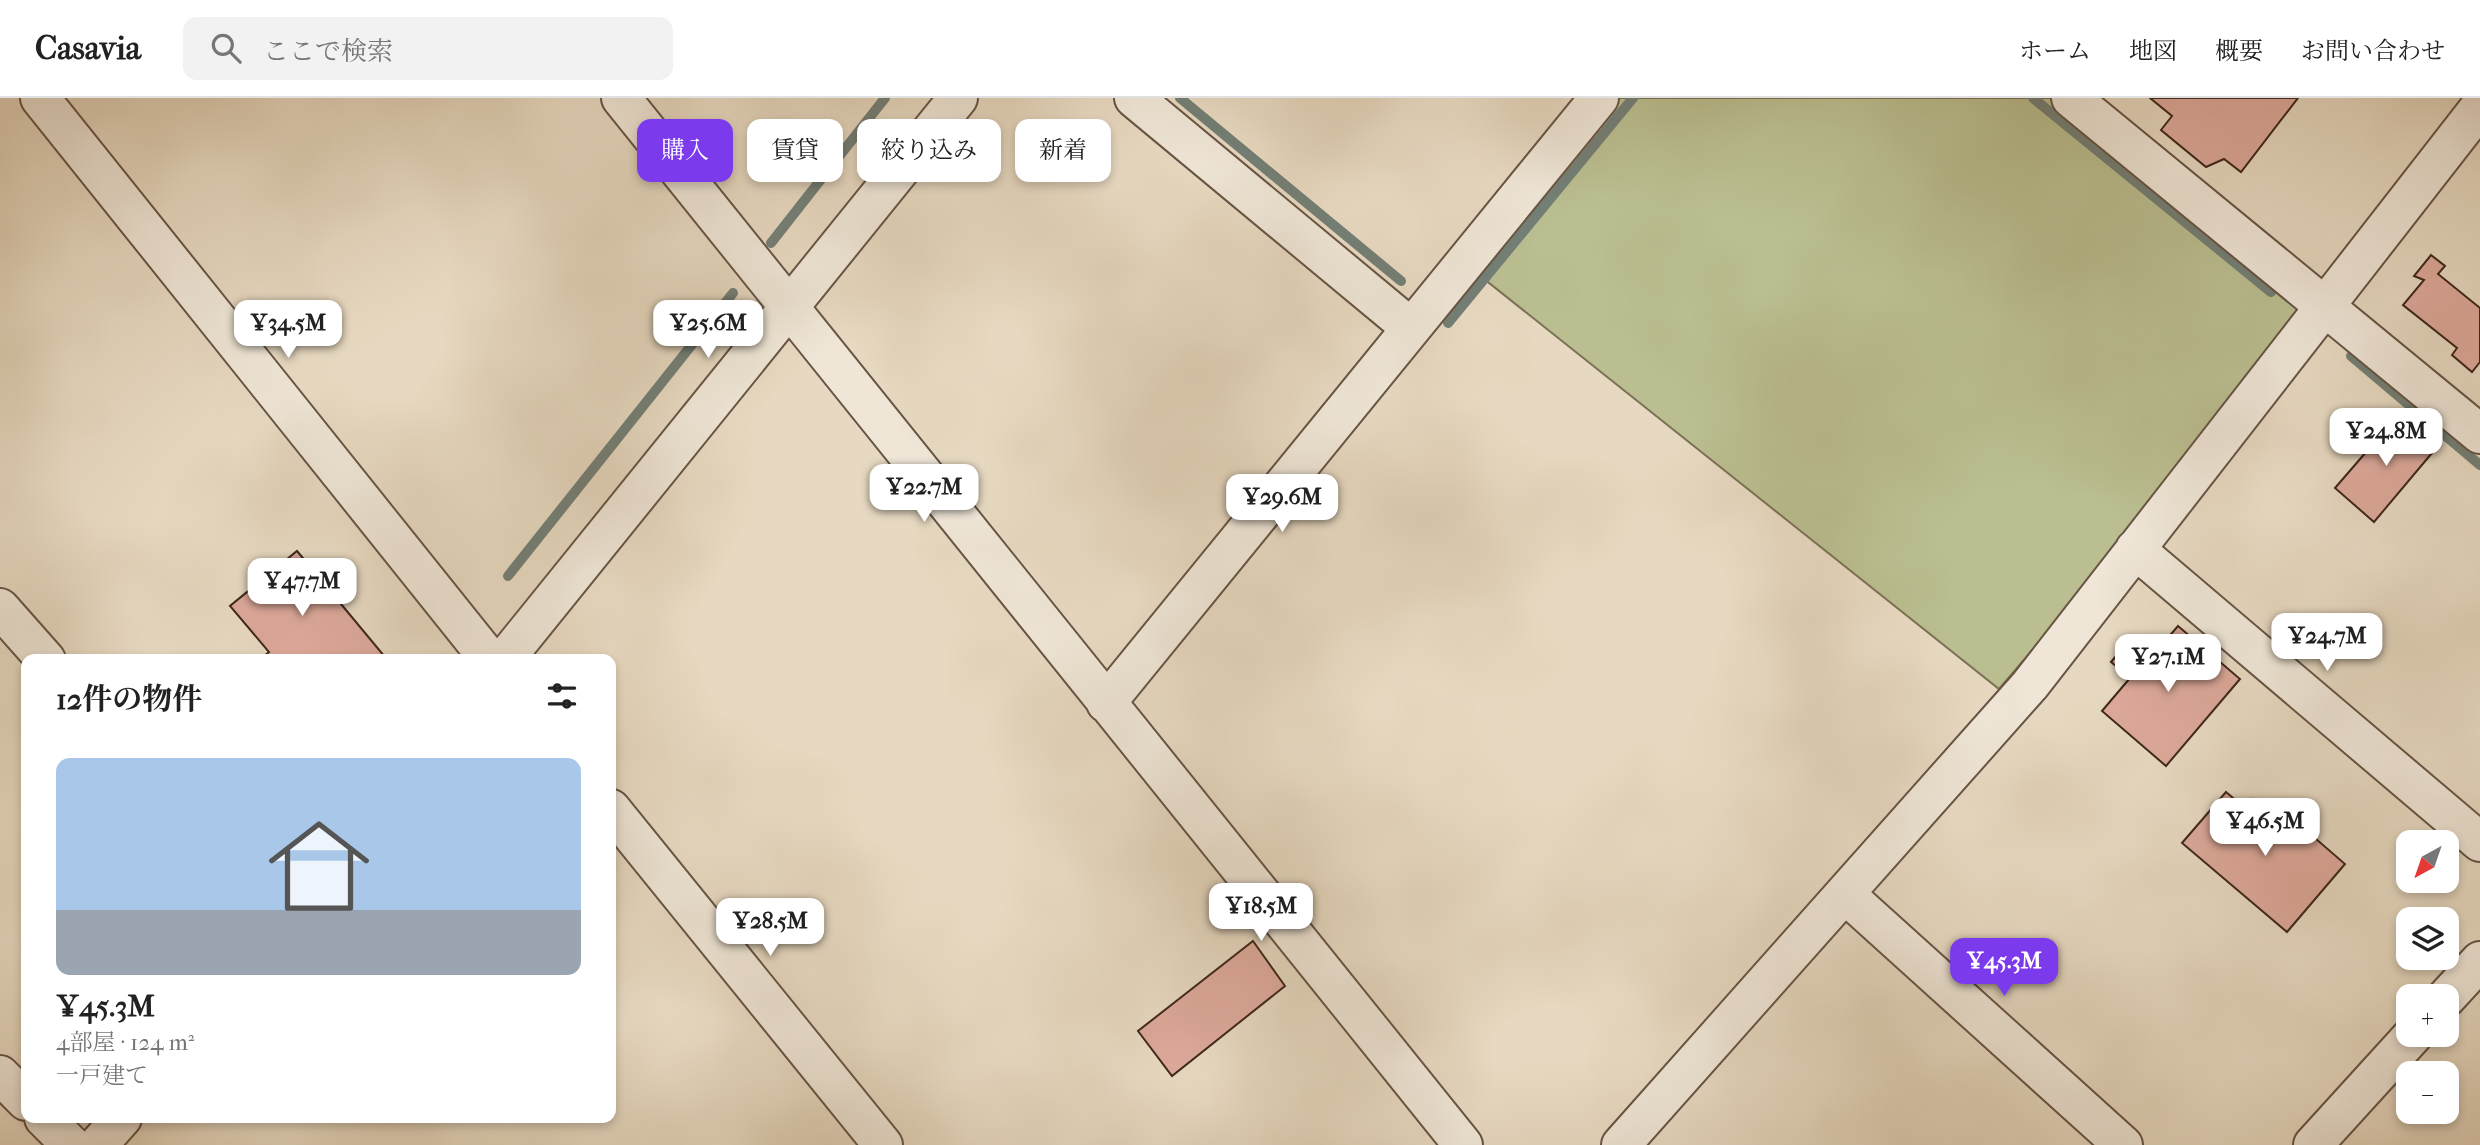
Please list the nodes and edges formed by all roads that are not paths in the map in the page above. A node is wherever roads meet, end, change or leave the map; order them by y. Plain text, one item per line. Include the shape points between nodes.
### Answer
1 (40, 98) edge
2 (621, 98) edge
3 (958, 98) edge
4 (1134, 98) edge
5 (1599, 98) edge
6 (2071, 98) edge
7 (2480, 107) edge
8 (2325, 307) junction
9 (788, 308) junction
10 (1411, 328) junction
11 (2480, 434) edge
12 (2135, 549) junction
13 (0, 608) edge
14 (41, 654) edge
15 (485, 654) edge
16 (509, 654) edge
17 (1106, 703) junction
18 (616, 815) edge
19 (2480, 842) edge
20 (1844, 894) junction
21 (2480, 961) edge
22 (2459, 984) edge
23 (2402, 1047) edge
24 (0, 1075) edge
25 (21, 1096) edge
26 (49, 1123) edge
27 (118, 1123) edge
28 (71, 1145) edge
29 (98, 1145) edge
30 (883, 1145) edge
31 (1462, 1145) edge
32 (1621, 1145) edge
33 (2123, 1145) edge
34 (2313, 1145) edge

1 - 15 street
2 - 9 street
3 - 9 street
4 - 10 street
5 - 10 street
6 - 8 street
7 - 8 street
8 - 11 street
8 - 12 street
9 - 16 street
9 - 17 street
10 - 17 street
12 - 19 street
12 - 20 street via 2030,685
13 - 14 street
17 - 31 street
18 - 30 street
20 - 32 street
20 - 33 street
21 - 22 street
23 - 34 street
24 - 25 street
26 - 28 street
27 - 29 street

